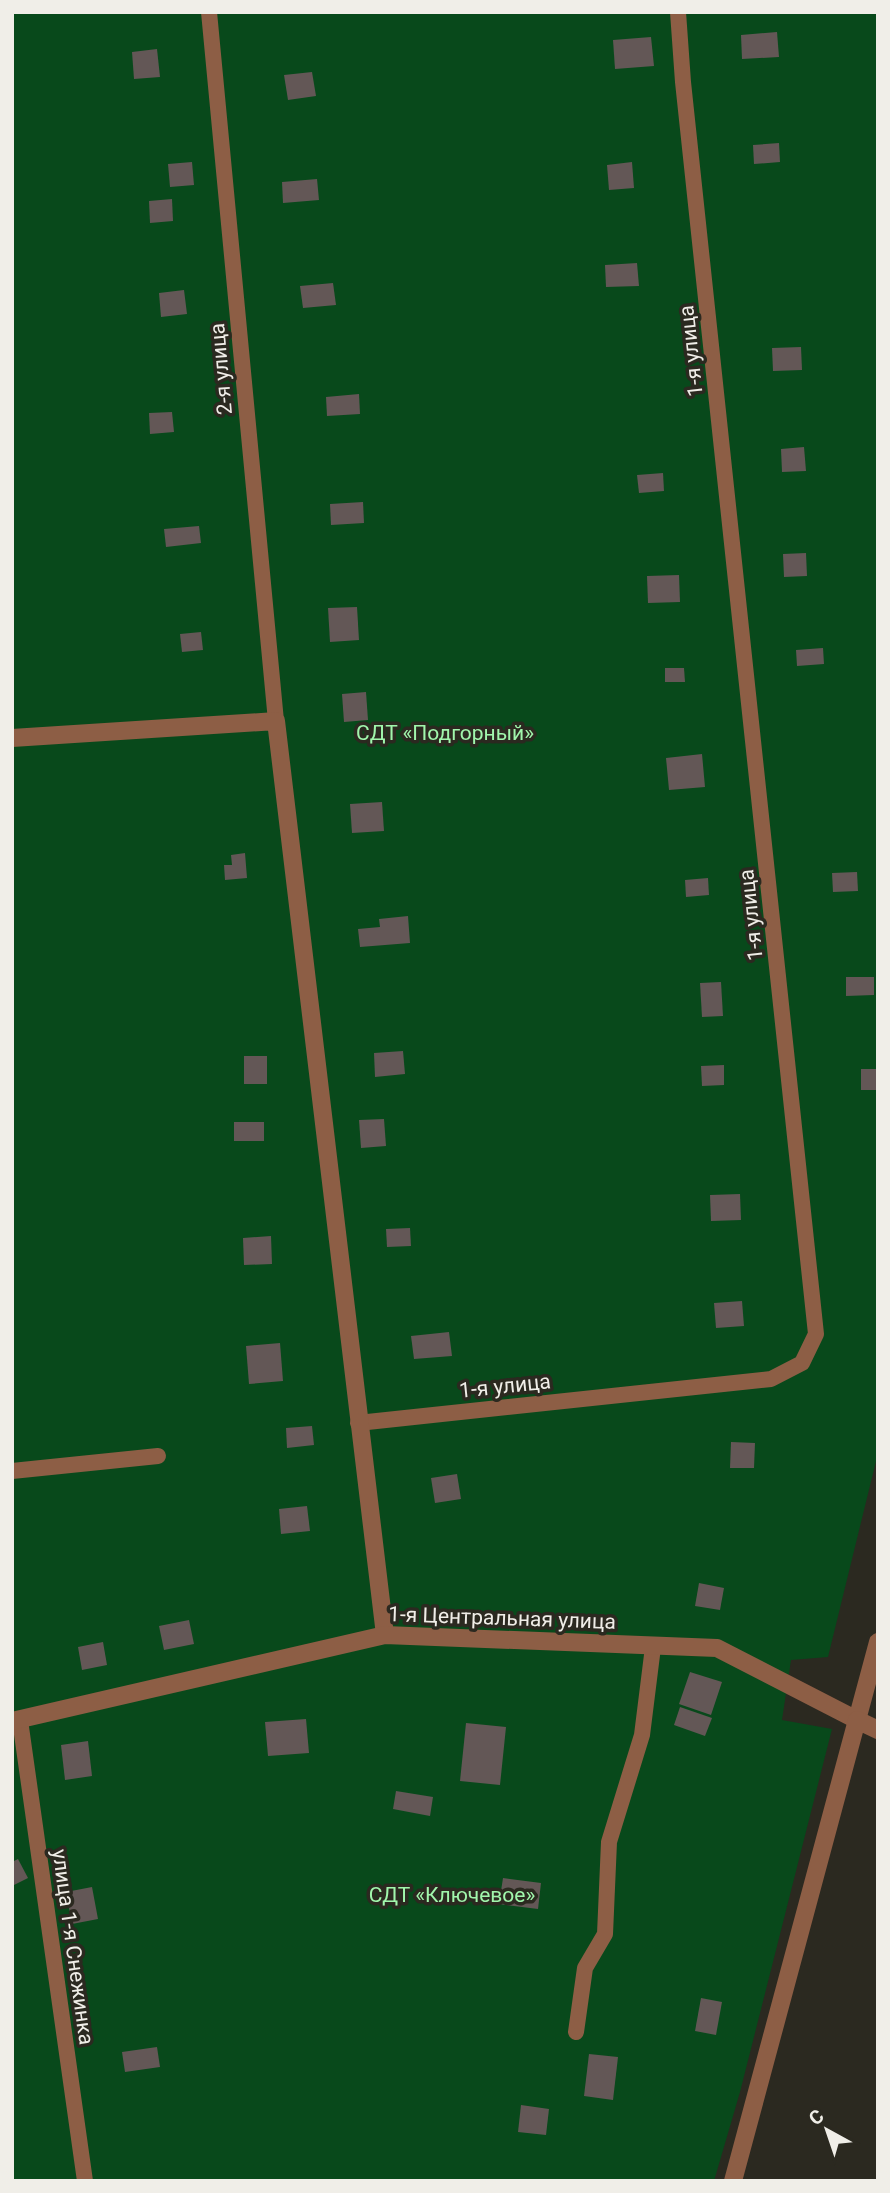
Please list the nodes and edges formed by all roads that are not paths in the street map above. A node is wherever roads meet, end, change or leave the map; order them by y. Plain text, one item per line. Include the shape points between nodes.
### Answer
1 (209, 12) edge
2 (678, 12) edge
3 (276, 721) junction
4 (12, 738) edge
5 (358, 1423) junction
6 (158, 1456) dead end
7 (12, 1471) edge
8 (385, 1635) junction
9 (878, 1642) edge
10 (653, 1647) junction
11 (857, 1720) junction
12 (16, 1721) edge
13 (878, 1730) edge
14 (576, 2032) dead end
15 (85, 2181) edge
16 (733, 2181) edge

1 - 3 lane, 2-я улица
2 - 5 lane, 1-я улица via 816,1335 802,1363 771,1379
3 - 4 street
3 - 5 street
5 - 8 street
6 - 7 lane
8 - 10 street, 1-я Центральная улица
8 - 12 street, 1-я Центральная улица
9 - 11 street
10 - 11 street, 1-я Центральная улица via 718,1648
10 - 14 lane via 642,1735 609,1842 605,1934 585,1968
11 - 13 street, 1-я Центральная улица
11 - 16 street
12 - 15 lane, улица 1-я Снежинка

